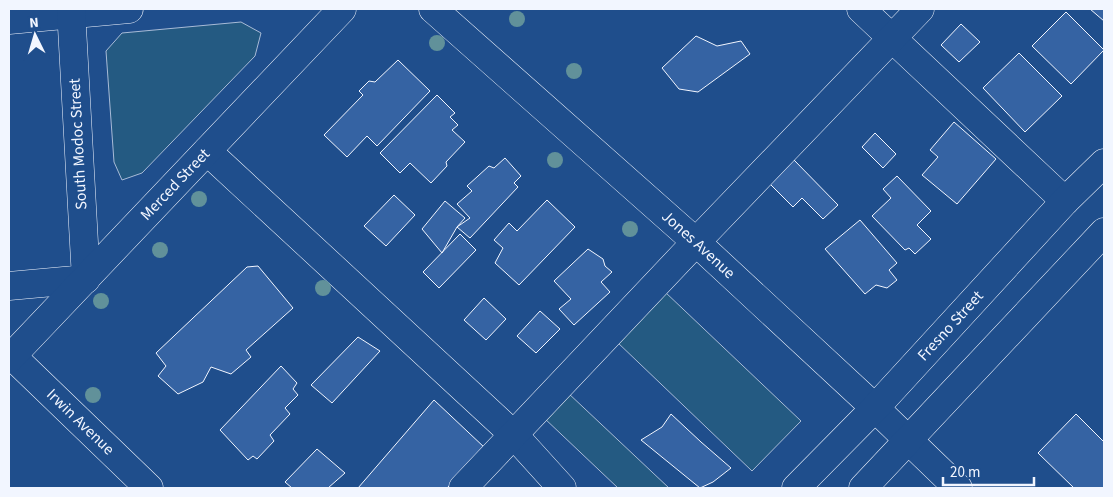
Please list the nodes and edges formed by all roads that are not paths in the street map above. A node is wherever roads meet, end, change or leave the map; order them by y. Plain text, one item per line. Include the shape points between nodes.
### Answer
1 (129, 9) edge
2 (342, 9) edge
3 (433, 9) edge
4 (861, 9) edge
5 (920, 9) edge
6 (71, 11) edge
7 (9, 20) edge
8 (892, 38) junction
9 (207, 151) junction
10 (1104, 163) edge
11 (1065, 201) junction
12 (1104, 234) edge
13 (696, 242) junction
14 (86, 279) junction
15 (9, 286) edge
16 (10, 358) edge
17 (875, 408) junction
18 (514, 436) junction
19 (908, 441) junction
20 (149, 488) edge
21 (463, 488) edge
22 (562, 488) edge
23 (796, 488) edge
24 (863, 488) edge
25 (958, 488) edge

1 - 6 street
2 - 9 street, Merced Street
3 - 13 street, Jones Avenue
4 - 8 street
5 - 8 street
6 - 7 street
6 - 14 street, South Modoc Street
8 - 11 street
8 - 13 street
9 - 14 street, Merced Street
9 - 18 street
10 - 11 street, Fresno Street
11 - 17 street, Fresno Street
12 - 19 street
13 - 17 street, Jones Avenue
13 - 18 street
14 - 15 street
14 - 16 street, Merced Street
16 - 20 street, Irwin Avenue
17 - 19 street, Jones Avenue
17 - 23 street, Fresno Street
18 - 21 street
18 - 22 street
19 - 24 street
19 - 25 street, Jones Avenue

